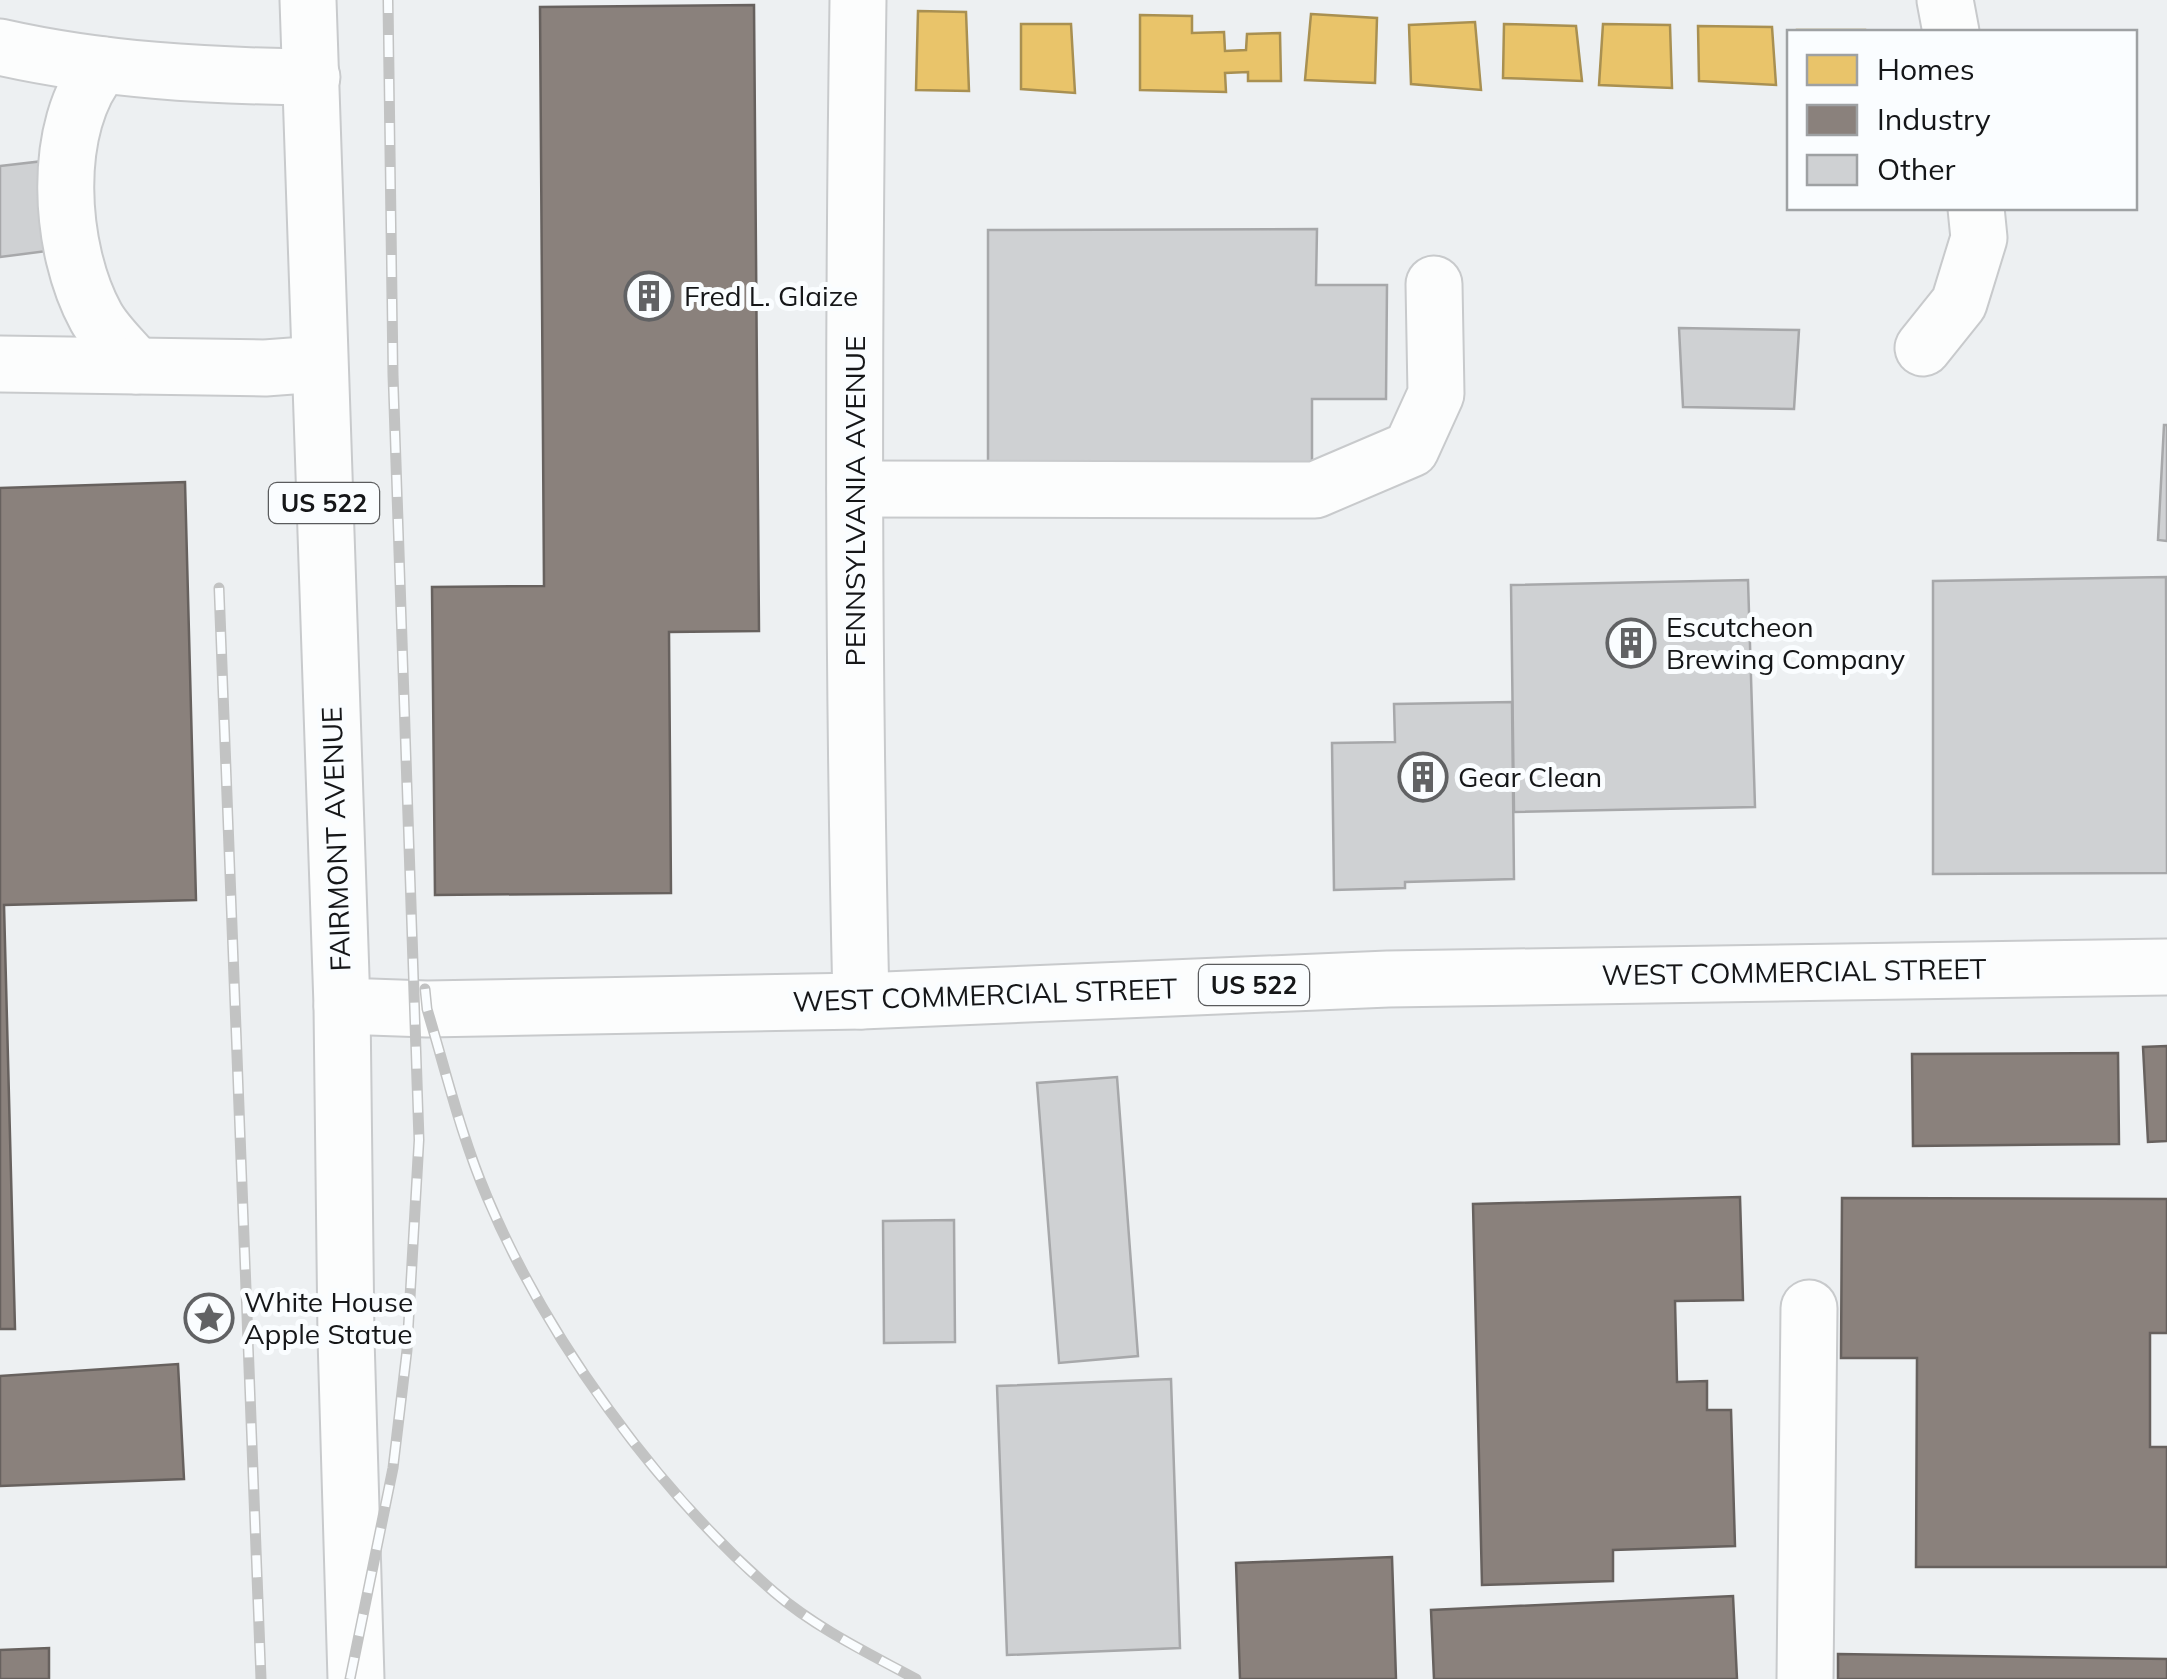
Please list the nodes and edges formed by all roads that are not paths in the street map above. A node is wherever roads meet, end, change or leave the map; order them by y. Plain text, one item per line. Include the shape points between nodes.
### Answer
1 (308, 0) edge
2 (858, 0) edge
3 (1945, 0) edge
4 (1951, 30) edge
5 (0, 47) edge
6 (104, 65) junction
7 (312, 76) junction
8 (1976, 210) edge
9 (1434, 284) dead end
10 (1923, 348) dead end
11 (0, 364) edge
12 (320, 364) junction
13 (136, 366) junction
14 (856, 489) junction
15 (2167, 967) edge
16 (861, 1002) junction
17 (342, 1006) junction
18 (1809, 1308) dead end
19 (356, 1679) edge
20 (1805, 1679) edge

1 - 7 main road, FAIRMONT AVENUE / US 522
2 - 14 main road, PENNSYLVANIA AVENUE
3 - 4 main road
5 - 6 main road
6 - 7 main road
6 - 13 main road via 78,107 67,221 97,319
7 - 12 main road, FAIRMONT AVENUE / US 522
8 - 10 main road via 1979,238 1958,303
9 - 14 main road via 1436,394 1411,449 1315,490
11 - 13 main road
12 - 13 main road
12 - 17 main road, FAIRMONT AVENUE / US 522
14 - 16 main road, PENNSYLVANIA AVENUE
15 - 16 main road, WEST COMMERCIAL STREET / US 522 via 1388,979
16 - 17 main road, WEST COMMERCIAL STREET / US 522
17 - 19 main road, FAIRMONT AVENUE
18 - 20 main road

